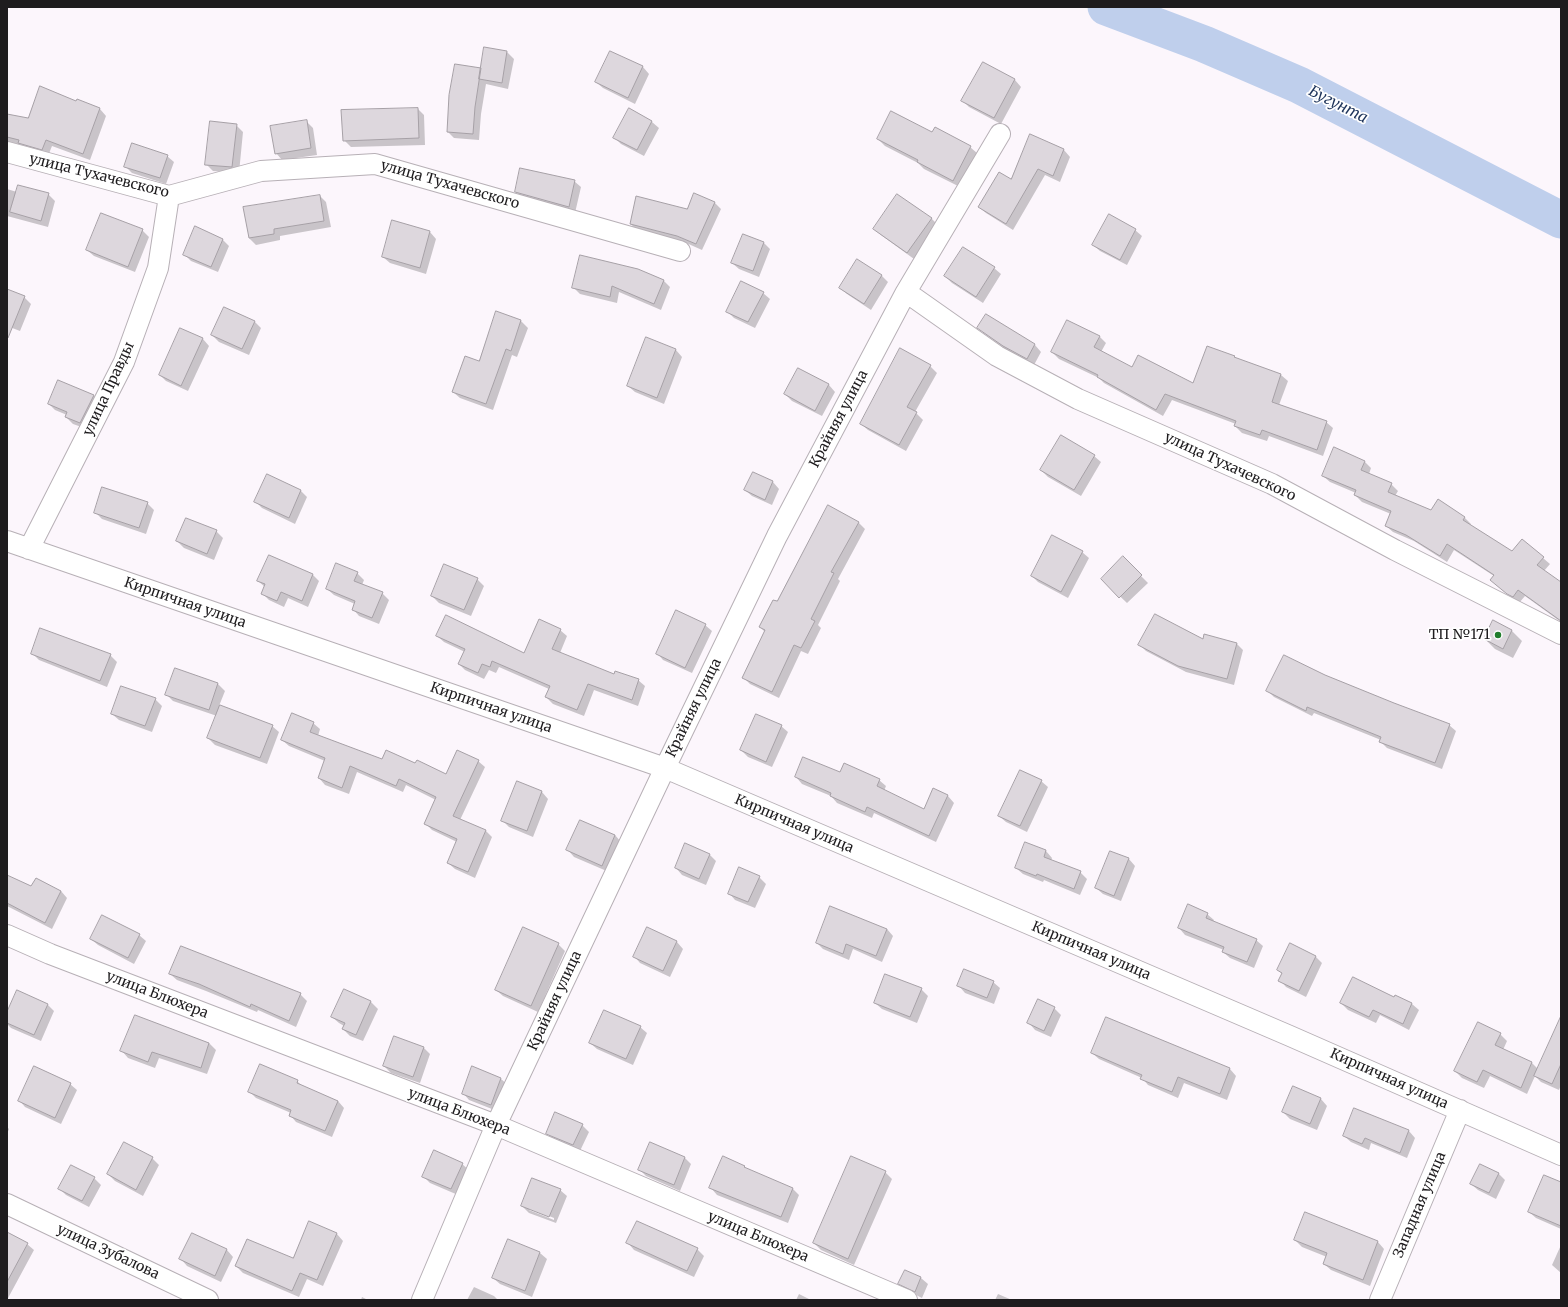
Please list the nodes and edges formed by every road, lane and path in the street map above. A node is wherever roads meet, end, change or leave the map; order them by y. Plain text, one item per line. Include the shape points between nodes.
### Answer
1 (1000, 134) dead end
2 (7, 152) edge
3 (169, 196) junction
4 (680, 251) dead end
5 (906, 292) junction
6 (7, 542) edge
7 (29, 549) junction
8 (1561, 634) edge
9 (664, 768) junction
10 (7, 935) edge
11 (1460, 1110) junction
12 (496, 1125) junction
13 (1561, 1155) edge
14 (7, 1204) edge
15 (208, 1300) edge
16 (422, 1300) edge
17 (907, 1300) edge
18 (1380, 1300) edge

1 - 5 street, Крайняя улица
2 - 3 street, улица Тухачевского
3 - 4 street, улица Тухачевского via 261,171 375,164
3 - 7 street, улица Правды via 158,268 124,362
5 - 8 street, улица Тухачевского via 997,356 1078,399 1272,484
5 - 9 street, Крайняя улица via 777,536
6 - 7 street, Кирпичная улица
7 - 9 street, Кирпичная улица
9 - 11 street, Кирпичная улица
9 - 12 street, Крайняя улица
10 - 12 street, улица Блюхера via 57,957
11 - 13 street, Кирпичная улица
11 - 18 street, Западная улица
12 - 16 street, Крайняя улица
12 - 17 street, улица Блюхера
14 - 15 street, улица Зубалова

